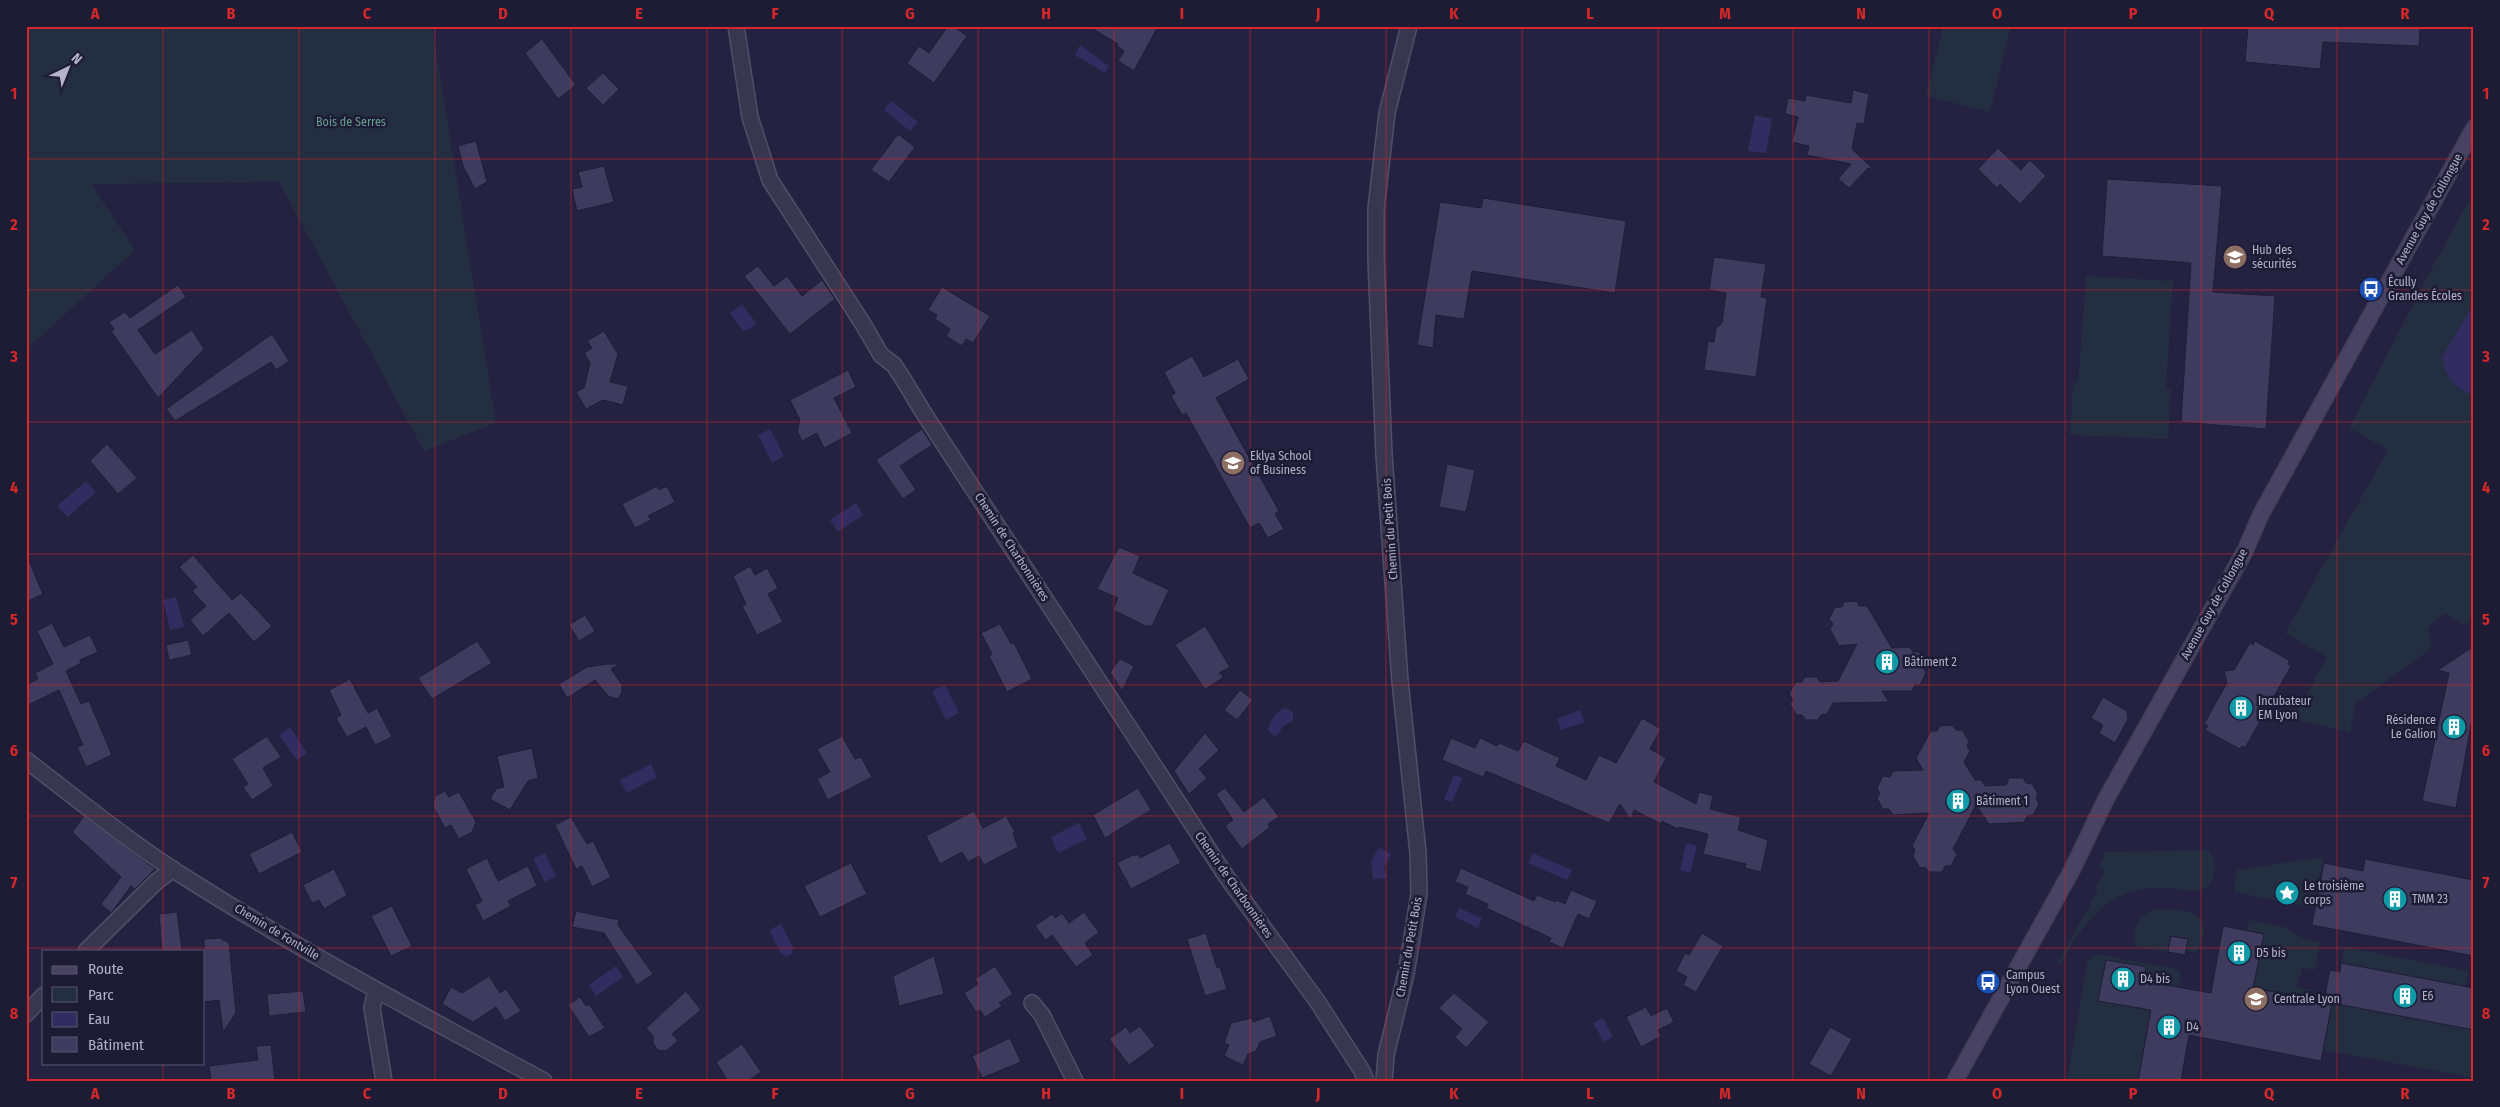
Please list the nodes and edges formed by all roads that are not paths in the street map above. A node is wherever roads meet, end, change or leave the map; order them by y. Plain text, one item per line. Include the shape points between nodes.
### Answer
1 (736, 26) edge
2 (1409, 26) edge
3 (2474, 128) edge
4 (26, 760) edge
5 (173, 869) junction
6 (87, 950) edge
7 (376, 990) junction
8 (42, 997) edge
9 (1032, 1003) dead end
10 (26, 1014) edge
11 (1392, 1032) junction
12 (1345, 1044) junction
13 (384, 1081) edge
14 (544, 1081) edge
15 (1075, 1081) edge
16 (1358, 1081) edge
17 (1366, 1081) edge
18 (1370, 1081) edge
19 (1384, 1081) edge
20 (1955, 1081) edge

1 - 12 street, Chemin de Charbonnières via 750,117 770,180 881,355 894,365 1226,876
2 - 11 street, Chemin du Petit Bois via 1388,113 1376,209 1383,438 1419,894 1406,974
3 - 20 main road, Avenue Guy de Collongue via 2260,514 2245,550 2106,799 2072,870
4 - 5 street, Chemin de Fontville
5 - 6 street
5 - 7 street, Chemin de Fontville
7 - 13 street via 372,1008
7 - 14 street, Chemin de Fontville
8 - 10 street
9 - 15 street
11 - 18 street, Chemin du Petit Bois via 1372,1069
11 - 19 street, Chemin du Petit Bois
12 - 16 street, Chemin de Charbonnières
12 - 17 street, Chemin de Charbonnières

